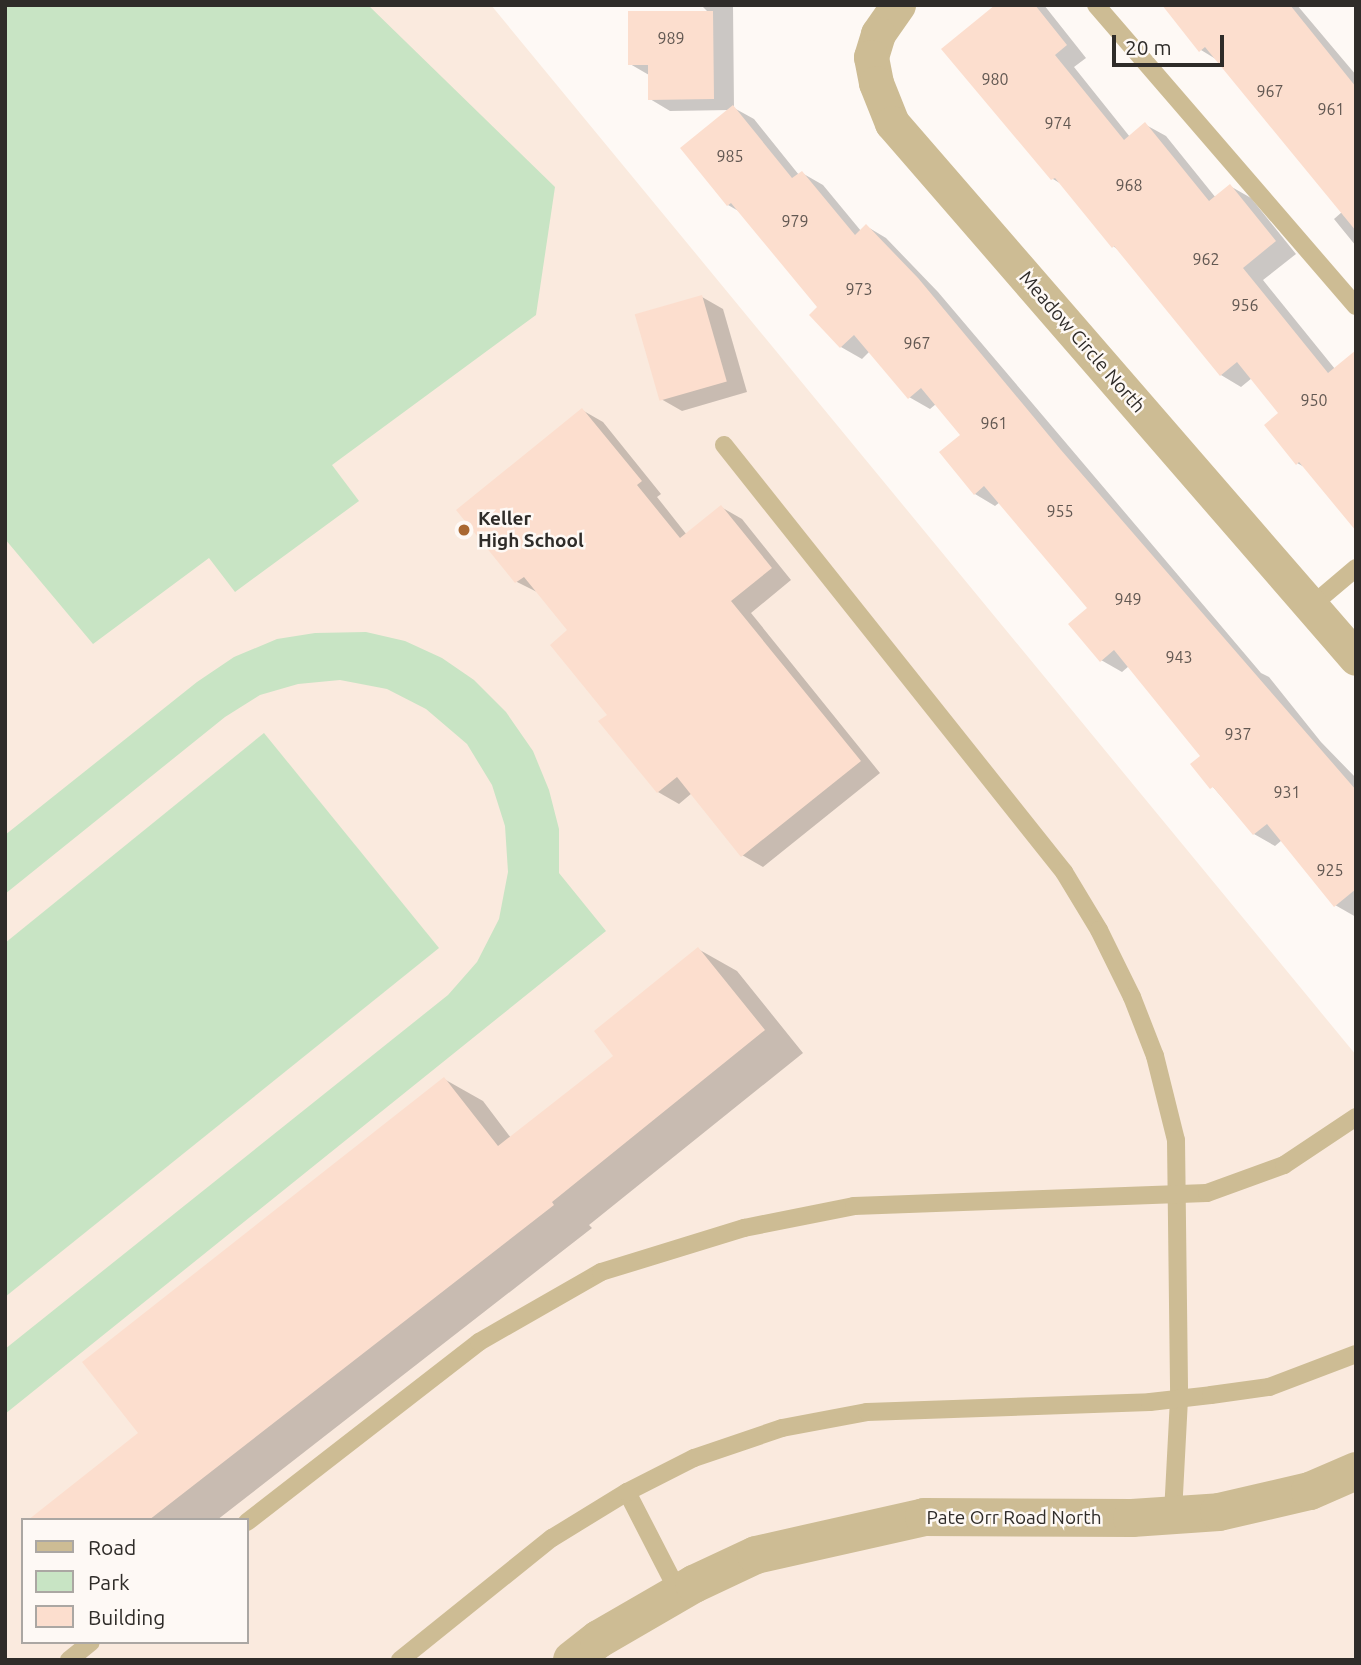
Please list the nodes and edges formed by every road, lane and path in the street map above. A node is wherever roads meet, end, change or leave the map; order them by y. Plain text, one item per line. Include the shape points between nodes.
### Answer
1 (898, 5) edge
2 (1096, 5) edge
3 (1356, 306) edge
4 (724, 445) dead end
5 (1356, 568) edge
6 (1311, 606) junction
7 (1356, 658) edge
8 (1356, 1117) edge
9 (1177, 1195) junction
10 (1356, 1354) edge
11 (1179, 1399) junction
12 (1356, 1471) edge
13 (627, 1492) junction
14 (1173, 1515) junction
15 (248, 1521) edge
16 (679, 1593) junction
17 (89, 1644) edge
18 (69, 1660) edge
19 (400, 1660) edge
20 (572, 1660) edge

1 - 6 street, Meadow Circle North via 878,34 871,57 892,123
2 - 3 lane
4 - 9 lane via 1064,872 1099,930 1155,1056 1176,1140
5 - 6 lane
6 - 7 street, Meadow Circle North
8 - 9 lane via 1284,1165 1207,1193
9 - 11 lane
9 - 15 lane via 854,1206 744,1228 601,1272 479,1342
10 - 11 lane via 1269,1387
11 - 13 lane via 867,1412 782,1428 694,1458
11 - 14 lane
12 - 14 street, Pate Orr Road North via 1310,1491 1219,1512
13 - 16 lane
13 - 19 lane via 552,1538
14 - 16 street, Pate Orr Road North via 924,1517 756,1555
16 - 20 street, Pate Orr Road North
17 - 18 lane

